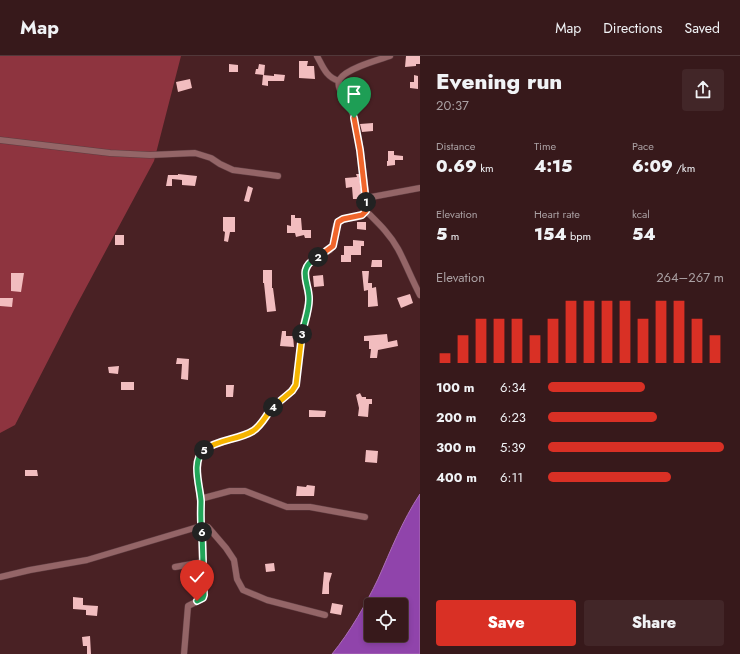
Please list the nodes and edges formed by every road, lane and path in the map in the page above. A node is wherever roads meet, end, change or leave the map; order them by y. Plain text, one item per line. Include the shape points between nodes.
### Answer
1 (317, 56) edge
2 (390, 56) edge
3 (339, 81) junction
4 (0, 140) edge
5 (278, 176) dead end
6 (420, 188) edge
7 (366, 198) junction
8 (366, 211) junction
9 (420, 295) edge
10 (200, 499) junction
11 (365, 517) dead end
12 (201, 526) junction
13 (203, 562) junction
14 (175, 567) dead end
15 (0, 577) edge
16 (325, 615) dead end
17 (184, 654) edge

1 - 3 street via 327,74
2 - 3 street via 351,71
3 - 7 street via 339,88 354,118
4 - 5 street via 110,153 150,155 195,152 233,170
6 - 7 street
7 - 8 street
8 - 9 street via 388,234 398,249
8 - 10 street via 362,215 338,222 333,246 308,265 305,281 309,300 296,385 253,430 214,444 202,452 197,476
10 - 11 street via 245,490 288,507 310,507
10 - 12 street
12 - 13 street
12 - 15 street via 87,560
12 - 16 street via 208,528 234,560 237,579 243,590 267,600
13 - 14 street
13 - 17 street via 204,595 202,599 188,606

